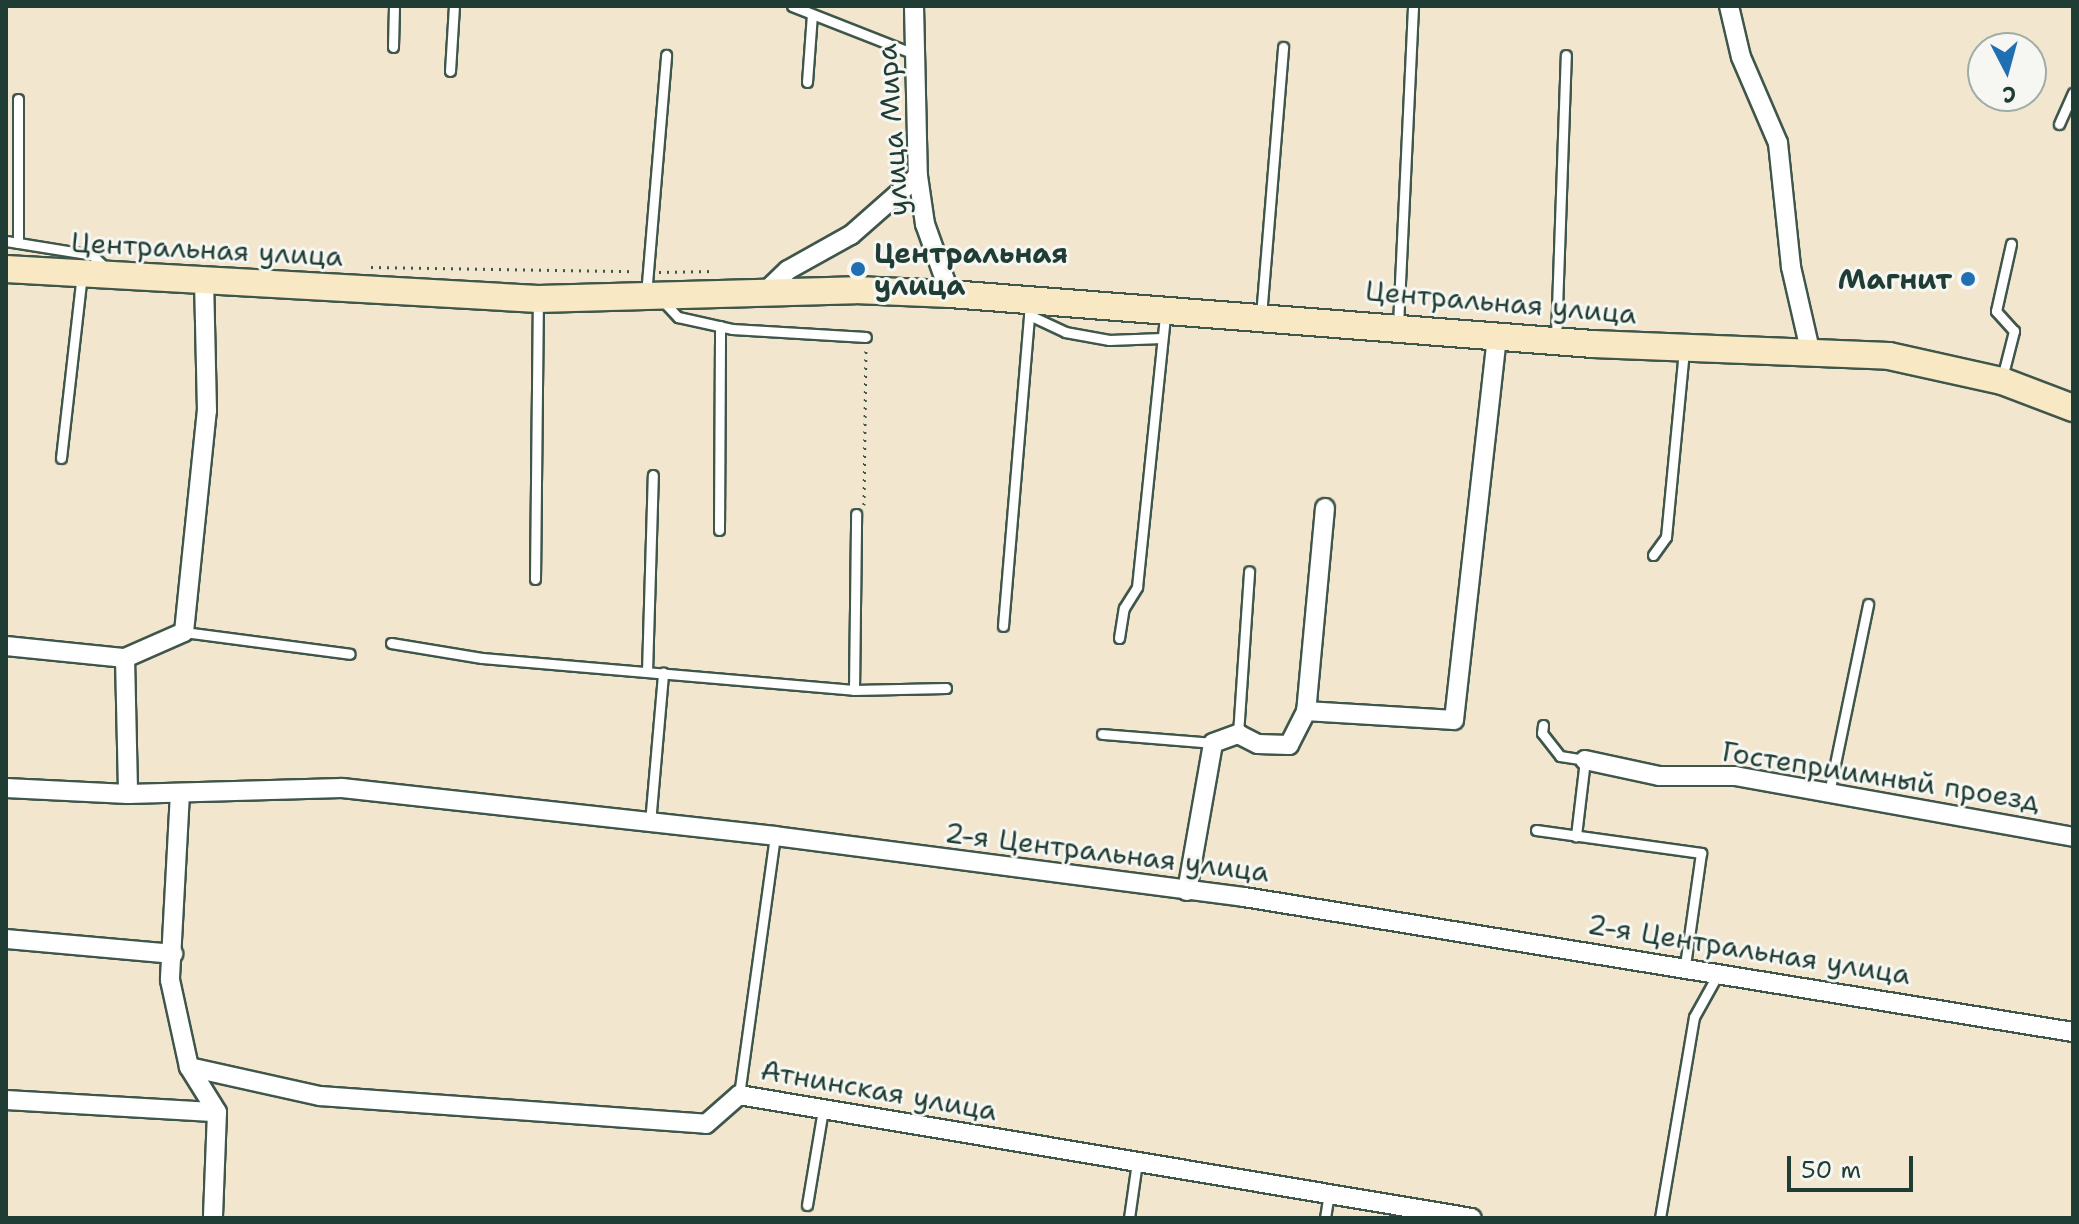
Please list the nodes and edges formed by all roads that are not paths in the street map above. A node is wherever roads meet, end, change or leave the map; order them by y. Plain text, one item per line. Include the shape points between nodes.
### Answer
1 (394, 6) edge
2 (454, 6) edge
3 (792, 6) edge
4 (914, 6) edge
5 (1413, 6) edge
6 (1729, 6) edge
7 (812, 14) junction
8 (393, 47) dead end
9 (1283, 47) dead end
10 (912, 53) junction
11 (666, 55) dead end
12 (1566, 55) dead end
13 (450, 71) dead end
14 (807, 82) dead end
15 (2073, 93) edge
16 (18, 99) dead end
17 (2059, 124) dead end
18 (918, 176) junction
19 (6, 241) edge
20 (18, 243) junction
21 (2011, 244) dead end
22 (6, 269) edge
23 (82, 274) junction
24 (115, 276) junction
25 (204, 282) junction
26 (651, 288) junction
27 (950, 294) junction
28 (761, 296) junction
29 (538, 299) junction
30 (1029, 307) junction
31 (1166, 308) junction
32 (1261, 316) junction
33 (1398, 325) junction
34 (720, 326) junction
35 (1497, 335) junction
36 (866, 337) road end
37 (1162, 338) junction
38 (1556, 340) junction
39 (1684, 348) junction
40 (1811, 354) junction
41 (2002, 381) junction
42 (2073, 408) edge
43 (61, 458) dead end
44 (653, 475) dead end
45 (1325, 508) dead end
46 (856, 514) road end
47 (719, 530) dead end
48 (1653, 555) dead end
49 (1249, 571) dead end
50 (535, 579) dead end
51 (1868, 604) dead end
52 (1003, 626) dead end
53 (184, 632) junction
54 (1119, 638) dead end
55 (391, 643) dead end
56 (6, 646) edge
57 (350, 654) dead end
58 (125, 658) junction
59 (647, 672) junction
60 (663, 673) junction
61 (946, 688) dead end
62 (854, 690) junction
63 (1306, 711) junction
64 (1543, 725) dead end
65 (1102, 734) dead end
66 (1238, 734) junction
67 (1213, 743) junction
68 (1585, 760) junction
69 (6, 788) edge
70 (180, 793) junction
71 (1829, 793) junction
72 (128, 794) junction
73 (650, 823) junction
74 (1536, 830) dead end
75 (775, 836) junction
76 (1576, 836) junction
77 (2073, 837) edge
78 (1187, 891) junction
79 (6, 939) edge
80 (173, 954) junction
81 (1685, 966) junction
82 (1719, 972) junction
83 (2073, 1032) edge
84 (189, 1067) junction
85 (739, 1095) junction
86 (6, 1100) edge
87 (823, 1109) junction
88 (217, 1112) junction
89 (1138, 1162) junction
90 (1329, 1194) junction
91 (807, 1205) dead end
92 (1405, 1212) edge
93 (213, 1218) edge
94 (1129, 1218) edge
95 (1325, 1218) edge
96 (1472, 1218) edge
97 (1660, 1218) edge

1 - 8 lane
2 - 13 lane
3 - 7 lane
4 - 10 street, улица Мира
5 - 33 lane
6 - 40 street via 1741,57 1778,143 1791,267
7 - 10 lane
7 - 14 lane
9 - 32 lane
10 - 18 street, улица Мира
11 - 26 lane
12 - 38 lane
15 - 17 lane
16 - 20 lane
18 - 27 street, улица Мира via 925,224
18 - 28 street via 851,235 788,270
19 - 20 lane
20 - 24 lane via 92,255
21 - 41 lane via 1996,311 2014,331
22 - 23 street, Центральная улица
23 - 24 street, Центральная улица
23 - 43 lane
24 - 25 street, Центральная улица
25 - 29 street, Центральная улица
25 - 53 street via 207,411
26 - 28 street, Центральная улица
26 - 29 street, Центральная улица
26 - 34 lane via 678,317
27 - 28 street, Центральная улица via 855,290
27 - 30 street, Центральная улица
29 - 50 lane
30 - 31 street, Центральная улица
30 - 37 lane via 1065,332 1109,340
30 - 52 lane
31 - 32 street, Центральная улица
31 - 37 lane
32 - 33 street, Центральная улица
33 - 35 street, Центральная улица
34 - 36 lane via 791,336
34 - 47 lane
35 - 38 street, Центральная улица
35 - 63 street via 1454,720
37 - 54 lane via 1137,587 1124,608
38 - 39 street, Центральная улица
39 - 40 street, Центральная улица
39 - 48 lane via 1666,537
40 - 41 street, Центральная улица via 1889,356
41 - 42 street, Центральная улица
44 - 59 lane
45 - 63 street
46 - 62 lane
49 - 66 lane
51 - 71 lane
53 - 57 lane
53 - 58 street
55 - 59 lane via 482,658
56 - 58 street
58 - 72 street
59 - 60 lane
60 - 62 lane
60 - 73 lane
61 - 62 lane
63 - 66 street via 1289,745 1258,744
64 - 68 lane via 1542,733 1560,756
65 - 67 lane
66 - 67 street
67 - 78 street
68 - 71 street, Гостеприимный проезд via 1659,776 1735,776
68 - 76 lane
69 - 72 street, 2-я Центральная улица
70 - 72 street, 2-я Центральная улица
70 - 73 street, 2-я Центральная улица via 342,788
70 - 80 street
71 - 77 street, Гостеприимный проезд
73 - 75 street, 2-я Центральная улица
74 - 76 lane
75 - 78 street, 2-я Центральная улица
75 - 85 lane
76 - 81 lane via 1701,853
78 - 81 street, 2-я Центральная улица
79 - 80 street
80 - 84 street via 170,980
81 - 82 street, 2-я Центральная улица
82 - 83 street, 2-я Центральная улица
82 - 97 lane via 1694,1017
84 - 85 street, Атнинская улица via 320,1096 706,1124
84 - 88 street
85 - 87 street, Атнинская улица
86 - 88 street
87 - 89 street, Атнинская улица
87 - 91 lane
88 - 93 street
89 - 90 street, Атнинская улица
89 - 94 lane
90 - 92 street, Атнинская улица
90 - 95 lane
92 - 96 street, Атнинская улица

